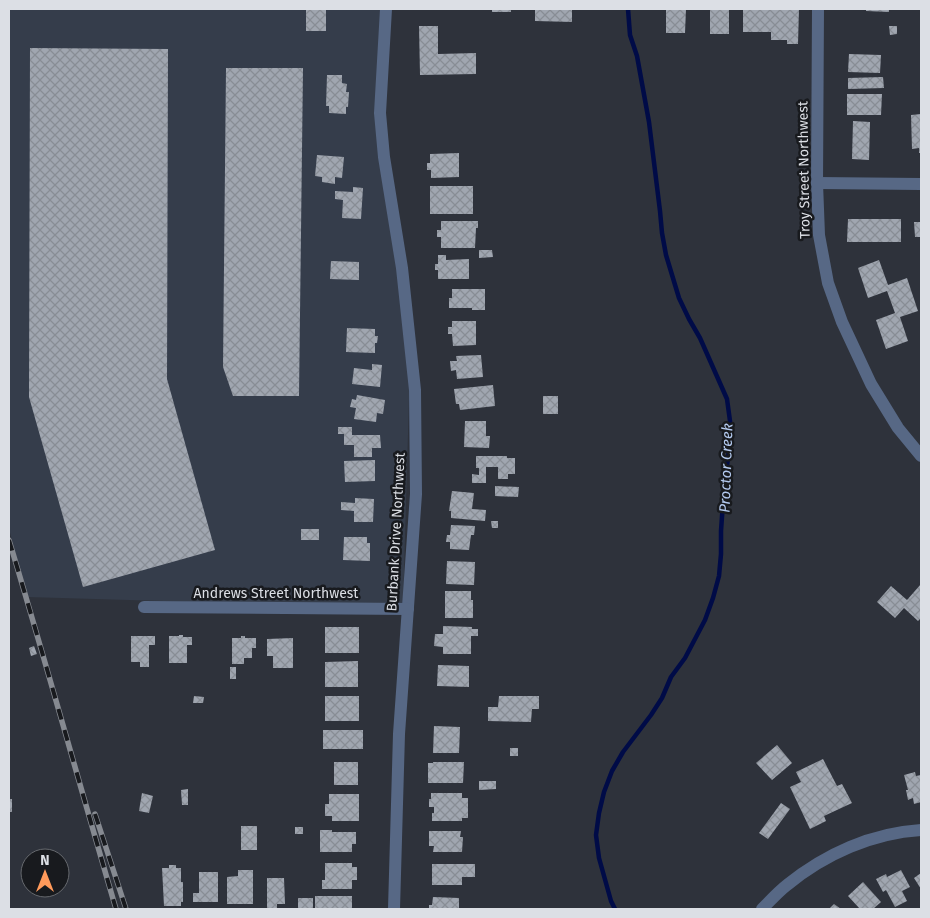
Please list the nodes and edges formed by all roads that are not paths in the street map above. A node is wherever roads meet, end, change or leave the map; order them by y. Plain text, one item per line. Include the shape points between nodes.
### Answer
1 (386, 9) edge
2 (818, 9) edge
3 (817, 183) junction
4 (921, 184) edge
5 (921, 456) edge
6 (144, 607) dead end
7 (408, 609) junction
8 (921, 830) edge
9 (394, 909) edge
10 (762, 909) edge

1 - 7 street, Burbank Drive Northwest via 380,113 415,390 416,494
2 - 3 street, Troy Street Northwest
3 - 4 street
3 - 5 street, Troy Street Northwest via 819,236 828,283 842,322 871,384 898,428
6 - 7 street, Andrews Street Northwest
7 - 9 street, Burbank Drive Northwest via 399,734
8 - 10 street via 863,841 822,860 786,885

